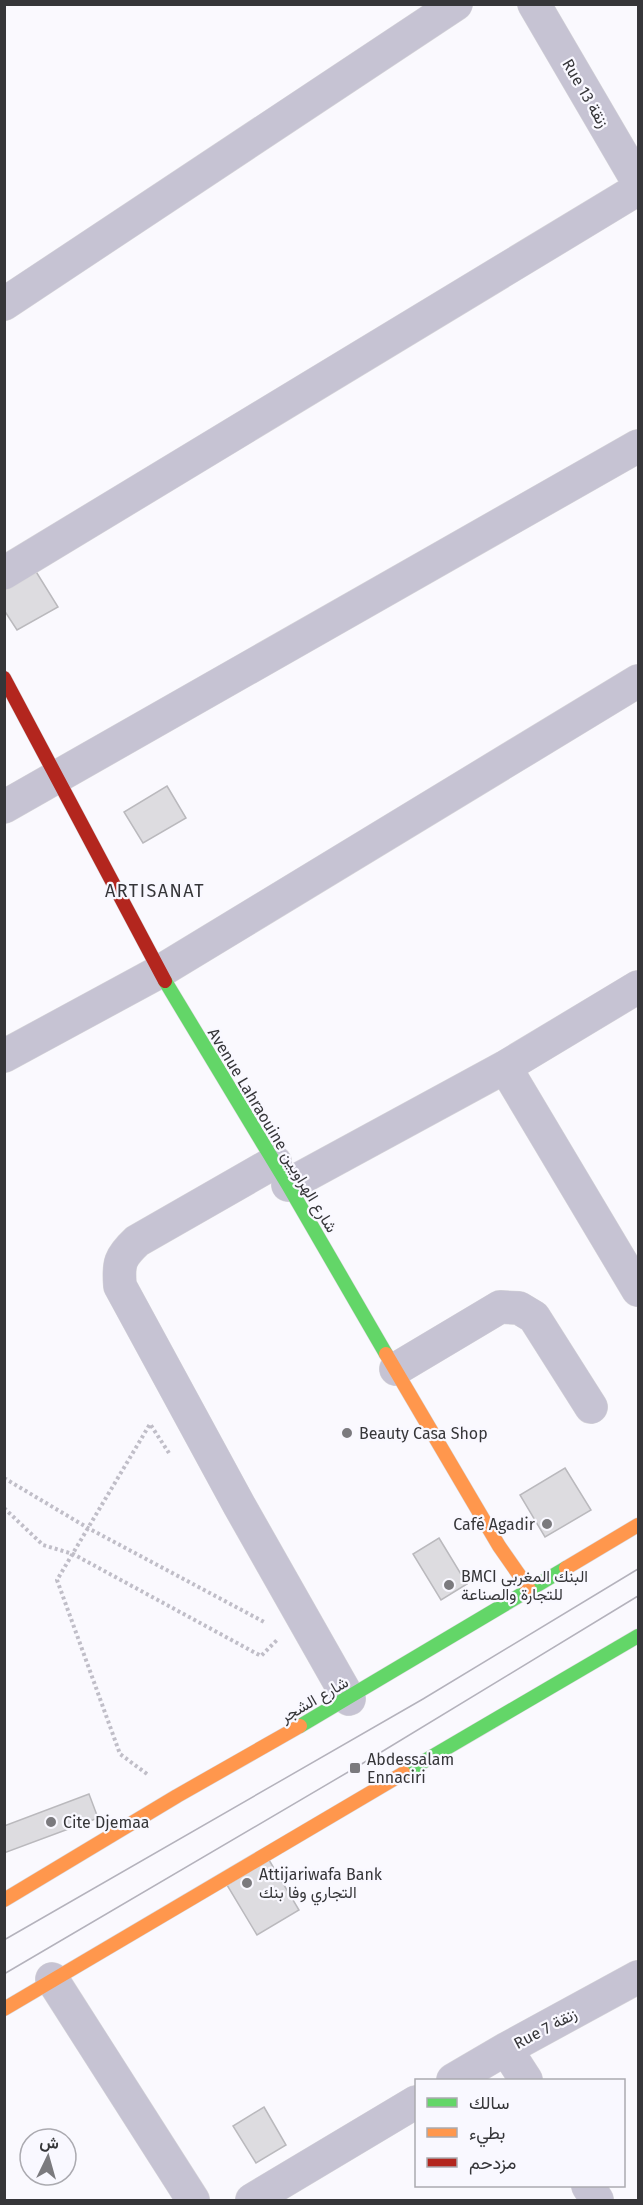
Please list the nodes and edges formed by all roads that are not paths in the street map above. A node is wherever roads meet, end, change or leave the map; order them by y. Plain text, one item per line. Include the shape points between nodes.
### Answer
1 (456, 4) edge
2 (534, 4) edge
3 (639, 182) edge
4 (639, 189) edge
5 (4, 304) edge
6 (639, 446) edge
7 (4, 573) edge
8 (4, 678) edge
9 (639, 681) edge
10 (57, 777) junction
11 (4, 807) edge
12 (159, 972) junction
13 (639, 987) edge
14 (4, 1056) edge
15 (504, 1067) junction
16 (282, 1173) junction
17 (636, 1278) edge
18 (396, 1368) junction
19 (591, 1407) dead end
20 (639, 1525) edge
21 (529, 1589) junction
22 (639, 1636) edge
23 (349, 1699) junction
24 (4, 1900) edge
25 (639, 1977) edge
26 (52, 1979) junction
27 (4, 2009) edge
28 (506, 2049) junction
29 (455, 2079) edge
30 (525, 2079) edge
31 (415, 2103) edge
32 (589, 2187) edge
33 (193, 2200) edge
34 (252, 2200) edge
35 (597, 2200) edge

1 - 5 street
2 - 3 street, Rue 13 زنقة
4 - 7 street
6 - 10 street
8 - 10 main road, Avenue Lahraouine شارع الهراويين
9 - 12 street
10 - 11 street
10 - 12 main road, Avenue Lahraouine شارع الهراويين
12 - 14 street
12 - 16 main road, Avenue Lahraouine شارع الهراويين
13 - 15 street
15 - 16 street
15 - 17 street
16 - 18 main road, Avenue Lahraouine شارع الهراويين
16 - 23 street via 136,1241 125,1252 119,1267 120,1286
18 - 19 street via 500,1307 519,1308 534,1317
18 - 21 main road, Avenue Lahraouine شارع الهراويين
20 - 21 main road, شارع الشجر
21 - 23 main road, شارع الشجر
22 - 26 main road
23 - 24 main road, شارع الشجر
25 - 28 street, Rue 7 زنقة
26 - 27 main road
26 - 33 street
28 - 29 street, Rue 7 زنقة
28 - 30 street
31 - 34 street
32 - 35 street

